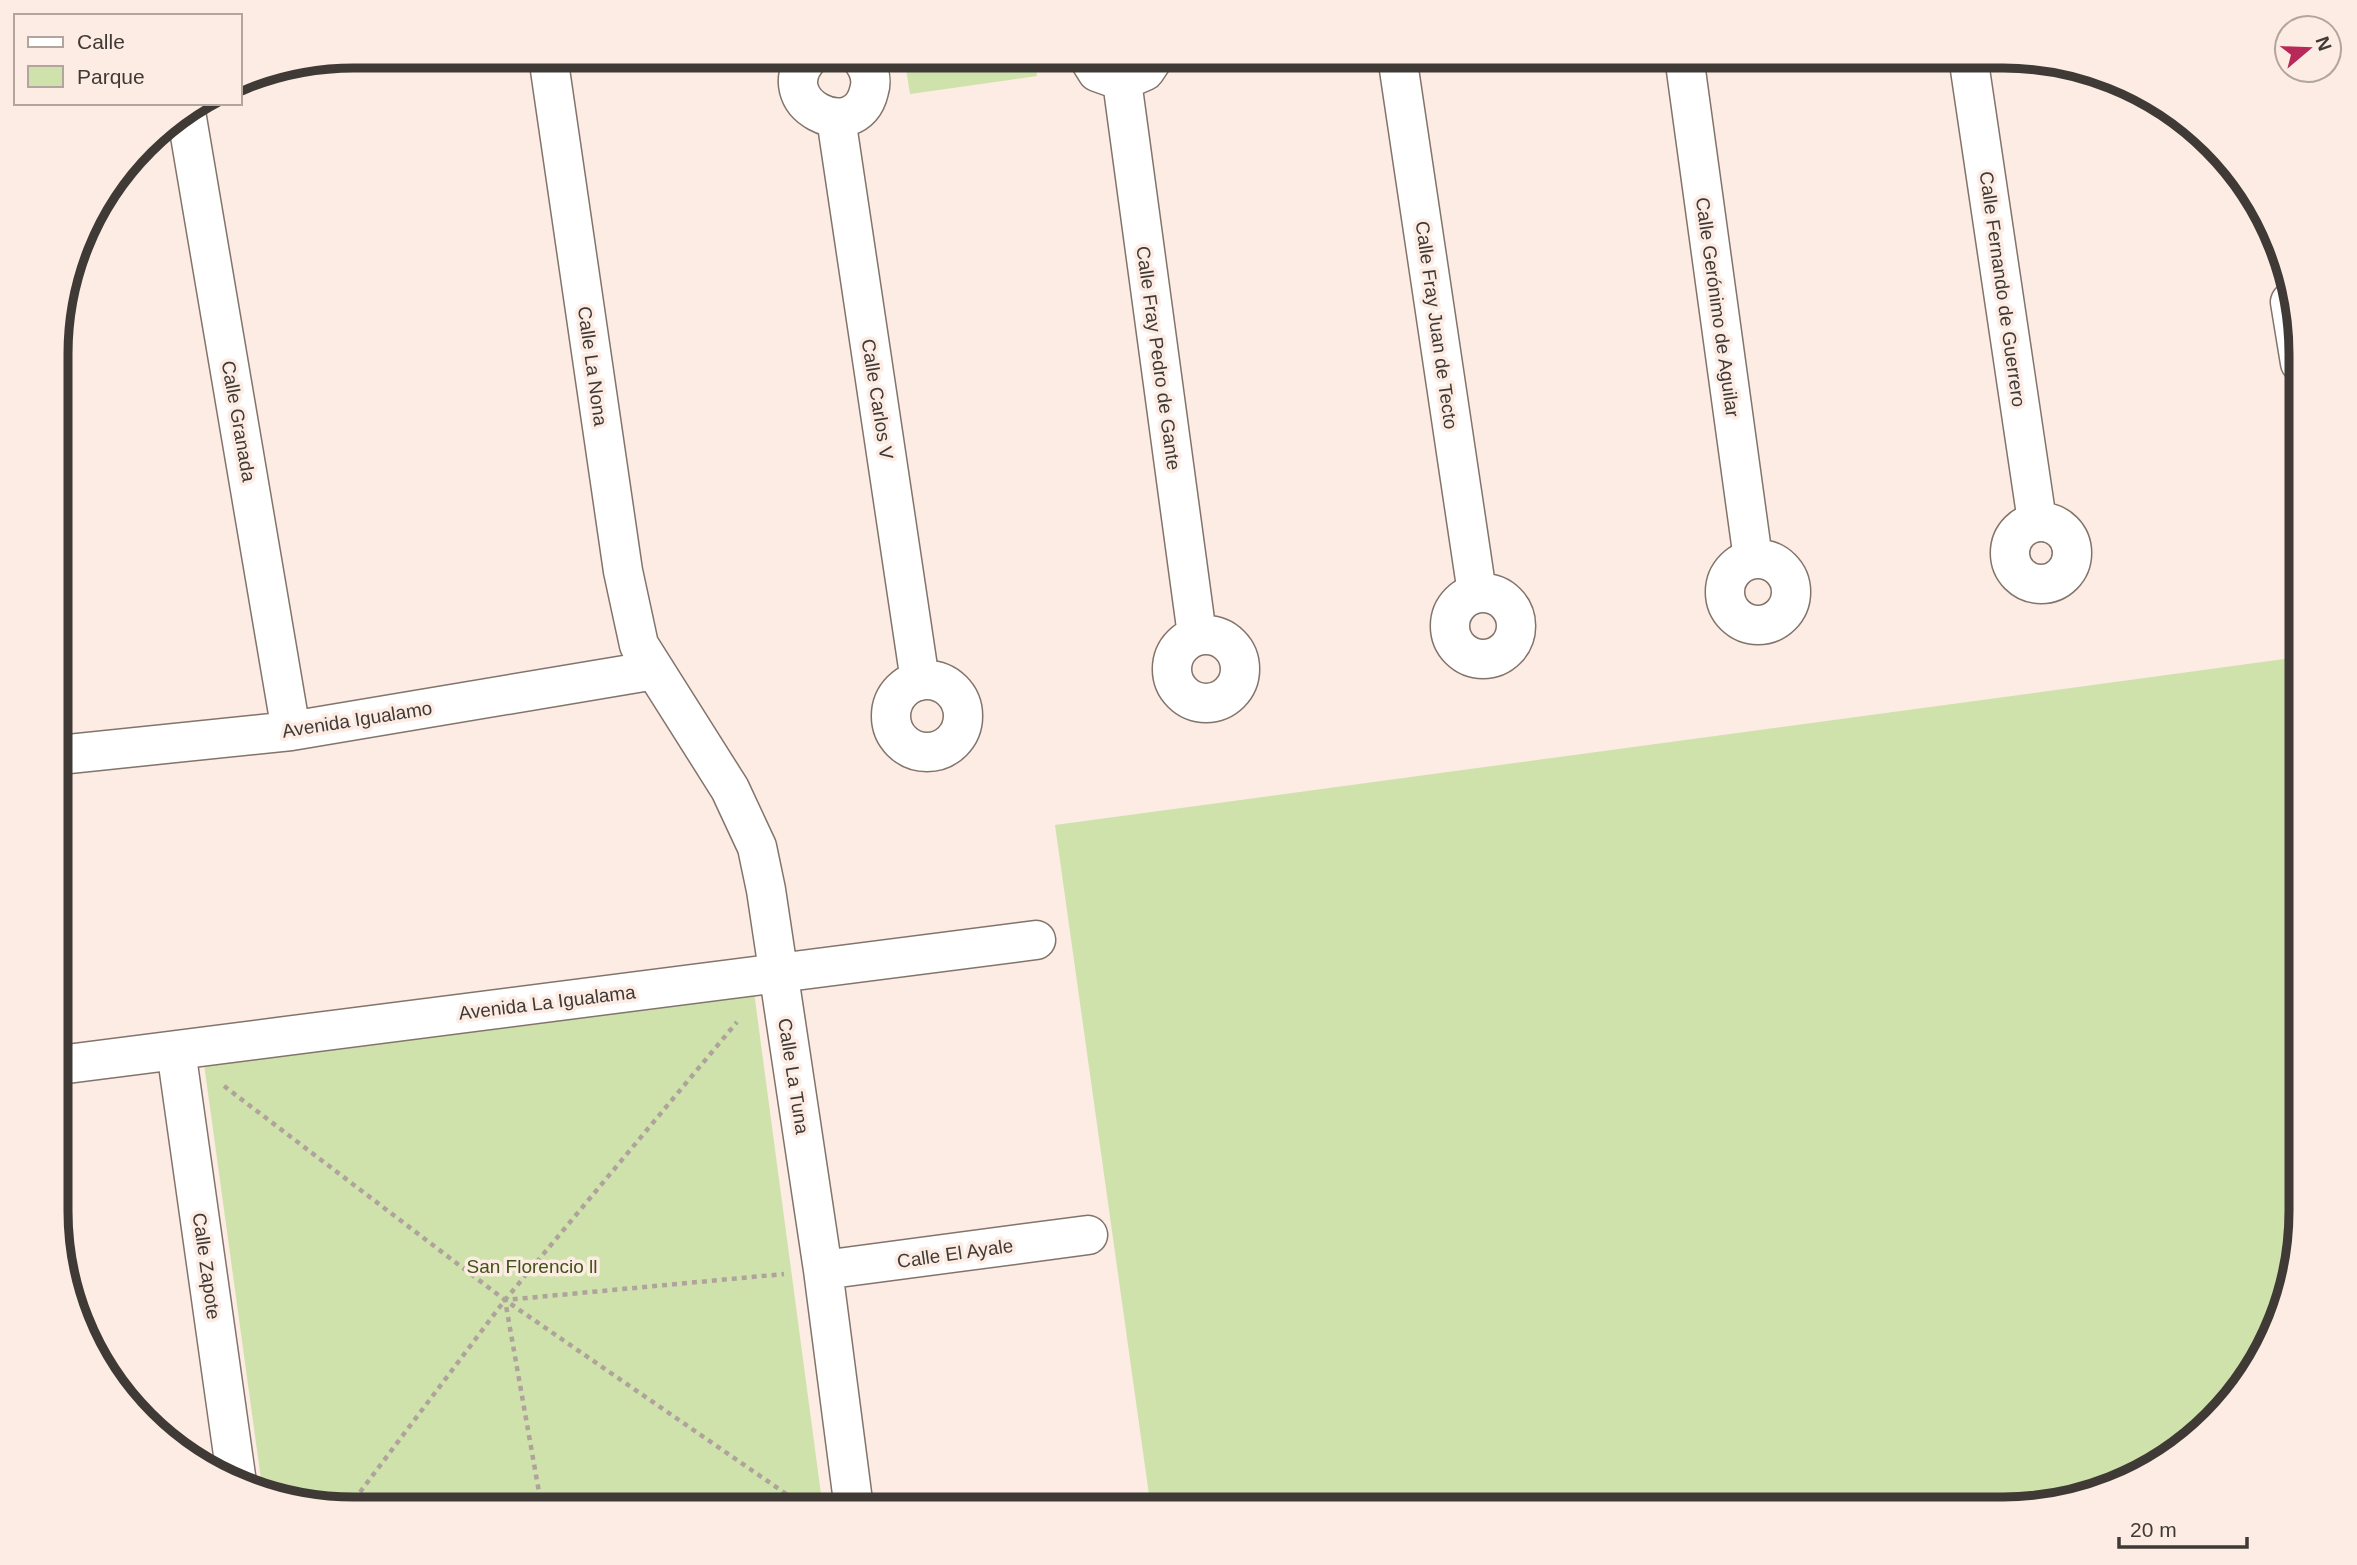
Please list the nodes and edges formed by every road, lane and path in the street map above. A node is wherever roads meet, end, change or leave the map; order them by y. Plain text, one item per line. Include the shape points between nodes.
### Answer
1 (550, 68) edge
2 (802, 68) edge
3 (866, 68) edge
4 (1094, 68) edge
5 (1148, 68) edge
6 (1399, 68) edge
7 (1686, 68) edge
8 (1970, 68) edge
9 (1122, 81) junction
10 (836, 118) junction
11 (188, 121) edge
12 (2037, 521) dead end
13 (1753, 559) dead end
14 (1477, 593) dead end
15 (1197, 635) dead end
16 (655, 670) junction
17 (920, 681) dead end
18 (292, 731) junction
19 (68, 754) edge
20 (1036, 940) dead end
21 (778, 973) junction
22 (176, 1050) junction
23 (68, 1064) edge
24 (1088, 1235) dead end
25 (823, 1270) junction
26 (505, 1300) junction
27 (235, 1470) edge
28 (356, 1497) edge
29 (540, 1497) edge
30 (791, 1497) edge
31 (852, 1497) edge

1 - 16 street, Calle La Nona via 623,571 639,645
2 - 10 street via 801,95 811,110
3 - 10 street via 870,74 867,99 859,109
4 - 9 street
5 - 9 street
6 - 14 street, Calle Fray Juan de Tecto
7 - 13 street, Calle Gerónimo de Aguilar
8 - 12 street, Calle Fernando de Guerrero
9 - 15 street, Calle Fray Pedro de Gante
10 - 17 street, Calle Carlos V
11 - 18 street, Calle Granada
16 - 18 street, Avenida Igualamo
16 - 21 street, Calle La Tuna via 730,789 757,847
18 - 19 street, Avenida Igualamo
20 - 21 street, Avenida La Igualama
21 - 22 street, Avenida La Igualama
21 - 25 street, Calle La Tuna
21 - 26 path
22 - 23 street, Avenida La Igualama
22 - 26 path
22 - 27 street, Calle Zapote
24 - 25 street, Calle El Ayale
25 - 26 path
25 - 31 street, Calle La Tuna
26 - 28 path
26 - 29 path
26 - 30 path

